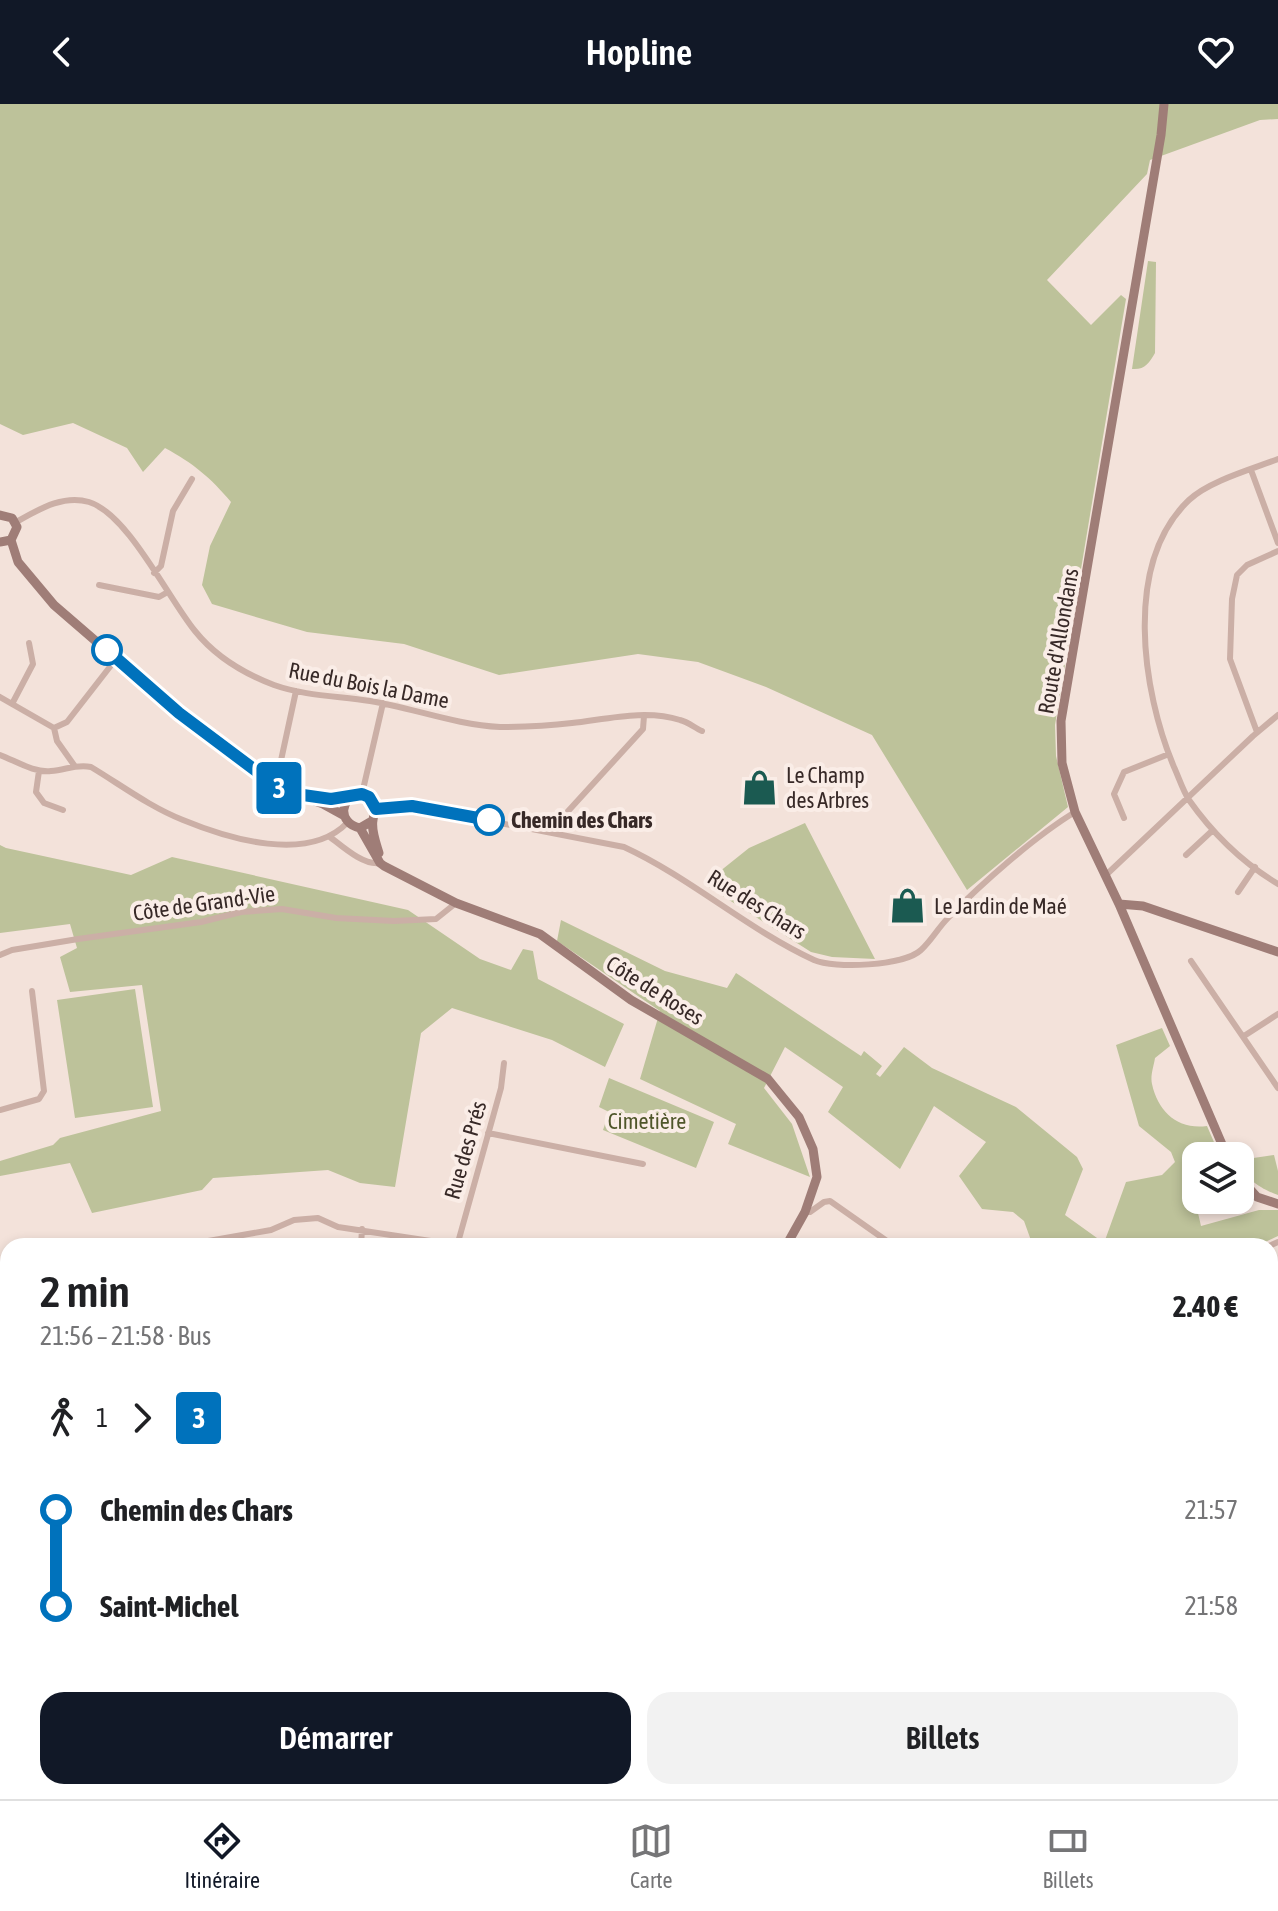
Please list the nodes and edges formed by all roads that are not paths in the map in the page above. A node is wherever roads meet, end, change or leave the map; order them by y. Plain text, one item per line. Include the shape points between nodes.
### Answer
1 (1164, 104) edge
2 (1278, 459) edge
3 (1251, 470) junction
4 (192, 479) dead end
5 (0, 515) edge
6 (16, 522) junction
7 (5, 541) edge
8 (1278, 543) edge
9 (1278, 551) edge
10 (154, 573) junction
11 (99, 585) dead end
12 (166, 593) junction
13 (29, 643) dead end
14 (116, 659) junction
15 (296, 691) junction
16 (0, 697) edge
17 (383, 703) junction
18 (12, 704) junction
19 (1278, 715) edge
20 (644, 716) junction
21 (54, 728) junction
22 (702, 731) dead end
23 (1257, 732) junction
24 (1169, 754) junction
25 (0, 755) edge
26 (74, 765) junction
27 (280, 765) dead end
28 (39, 771) junction
29 (362, 794) junction
30 (303, 795) junction
31 (350, 797) junction
32 (1188, 798) junction
33 (376, 809) junction
34 (63, 810) dead end
35 (1075, 812) junction
36 (1124, 818) dead end
37 (345, 819) junction
38 (372, 821) junction
39 (360, 828) junction
40 (1213, 830) junction
41 (557, 833) junction
42 (330, 837) junction
43 (1186, 855) dead end
44 (384, 866) junction
45 (1255, 867) junction
46 (1106, 875) junction
47 (1278, 884) edge
48 (1238, 892) dead end
49 (456, 903) junction
50 (1119, 904) junction
51 (1278, 952) edge
52 (0, 955) edge
53 (1191, 961) dead end
54 (32, 991) dead end
55 (1278, 1014) edge
56 (1244, 1036) junction
57 (504, 1063) dead end
58 (1278, 1088) edge
59 (0, 1110) edge
60 (488, 1133) junction
61 (1221, 1142) edge
62 (643, 1164) dead end
63 (1254, 1194) edge
64 (1278, 1204) edge
65 (805, 1212) junction
66 (362, 1229) junction
67 (226, 1238) edge
68 (361, 1238) edge
69 (415, 1238) edge
70 (459, 1238) edge
71 (790, 1238) edge
72 (883, 1238) edge

1 - 35 street, Route d'Allondans via 1061,721 1062,763
2 - 3 street
3 - 8 street
3 - 24 street via 1192,496 1167,529 1157,553 1144,647 1153,705
4 - 10 street via 173,511 161,566
5 - 6 street
6 - 7 street via 17,532
6 - 10 street, Rue du Bois la Dame via 54,503 88,502 109,512
7 - 14 street via 54,605
9 - 23 street via 1237,575 1231,610 1230,659
10 - 12 street, Rue du Bois la Dame
11 - 12 street via 159,597
12 - 15 street, Rue du Bois la Dame via 219,654 242,670
13 - 18 street via 33,664
14 - 21 street via 67,722
14 - 30 street via 262,778
15 - 17 street, Rue du Bois la Dame
15 - 27 street
16 - 18 street
17 - 20 street, Rue du Bois la Dame via 496,727
17 - 29 street
18 - 21 street
19 - 23 street
20 - 22 street, Rue du Bois la Dame via 680,720
20 - 41 street via 643,729 560,820
21 - 26 street
23 - 32 street
24 - 32 street
24 - 36 street via 1124,772 1114,794
25 - 28 street
26 - 28 street
26 - 42 street via 91,767 182,820 245,840 292,844
28 - 34 street via 36,792 44,803
29 - 31 street
29 - 33 street
30 - 31 street
30 - 37 street
31 - 37 street via 343,808
32 - 40 street
32 - 46 street
33 - 38 street
33 - 41 street, Rue des Chars via 412,806
35 - 41 street, Rue des Chars via 975,891 921,950 910,958 869,965 817,962 654,860 624,847
35 - 46 street, Route d'Allondans
37 - 39 street
37 - 42 street
38 - 39 street
38 - 44 street
39 - 44 street
40 - 43 street
40 - 45 street
42 - 44 street
44 - 49 street, Côte de Roses
45 - 47 street
45 - 48 street
46 - 50 street, Route d'Allondans
49 - 52 street, Côte de Grand-Vie via 436,919 394,921 282,909 241,912
49 - 65 street, Côte de Roses via 540,934 631,1000 768,1079 799,1117 813,1149 817,1177
50 - 51 street via 1143,906
50 - 61 street, Route d'Allondans
53 - 56 street
54 - 59 street via 44,1091 39,1099
55 - 56 street
56 - 58 street
57 - 60 street, Rue des Prés
60 - 62 street
60 - 70 street, Rue des Prés
63 - 64 street
65 - 71 street, Côte de Roses
65 - 72 street via 830,1201
66 - 67 street via 318,1218
66 - 68 street
66 - 69 street

